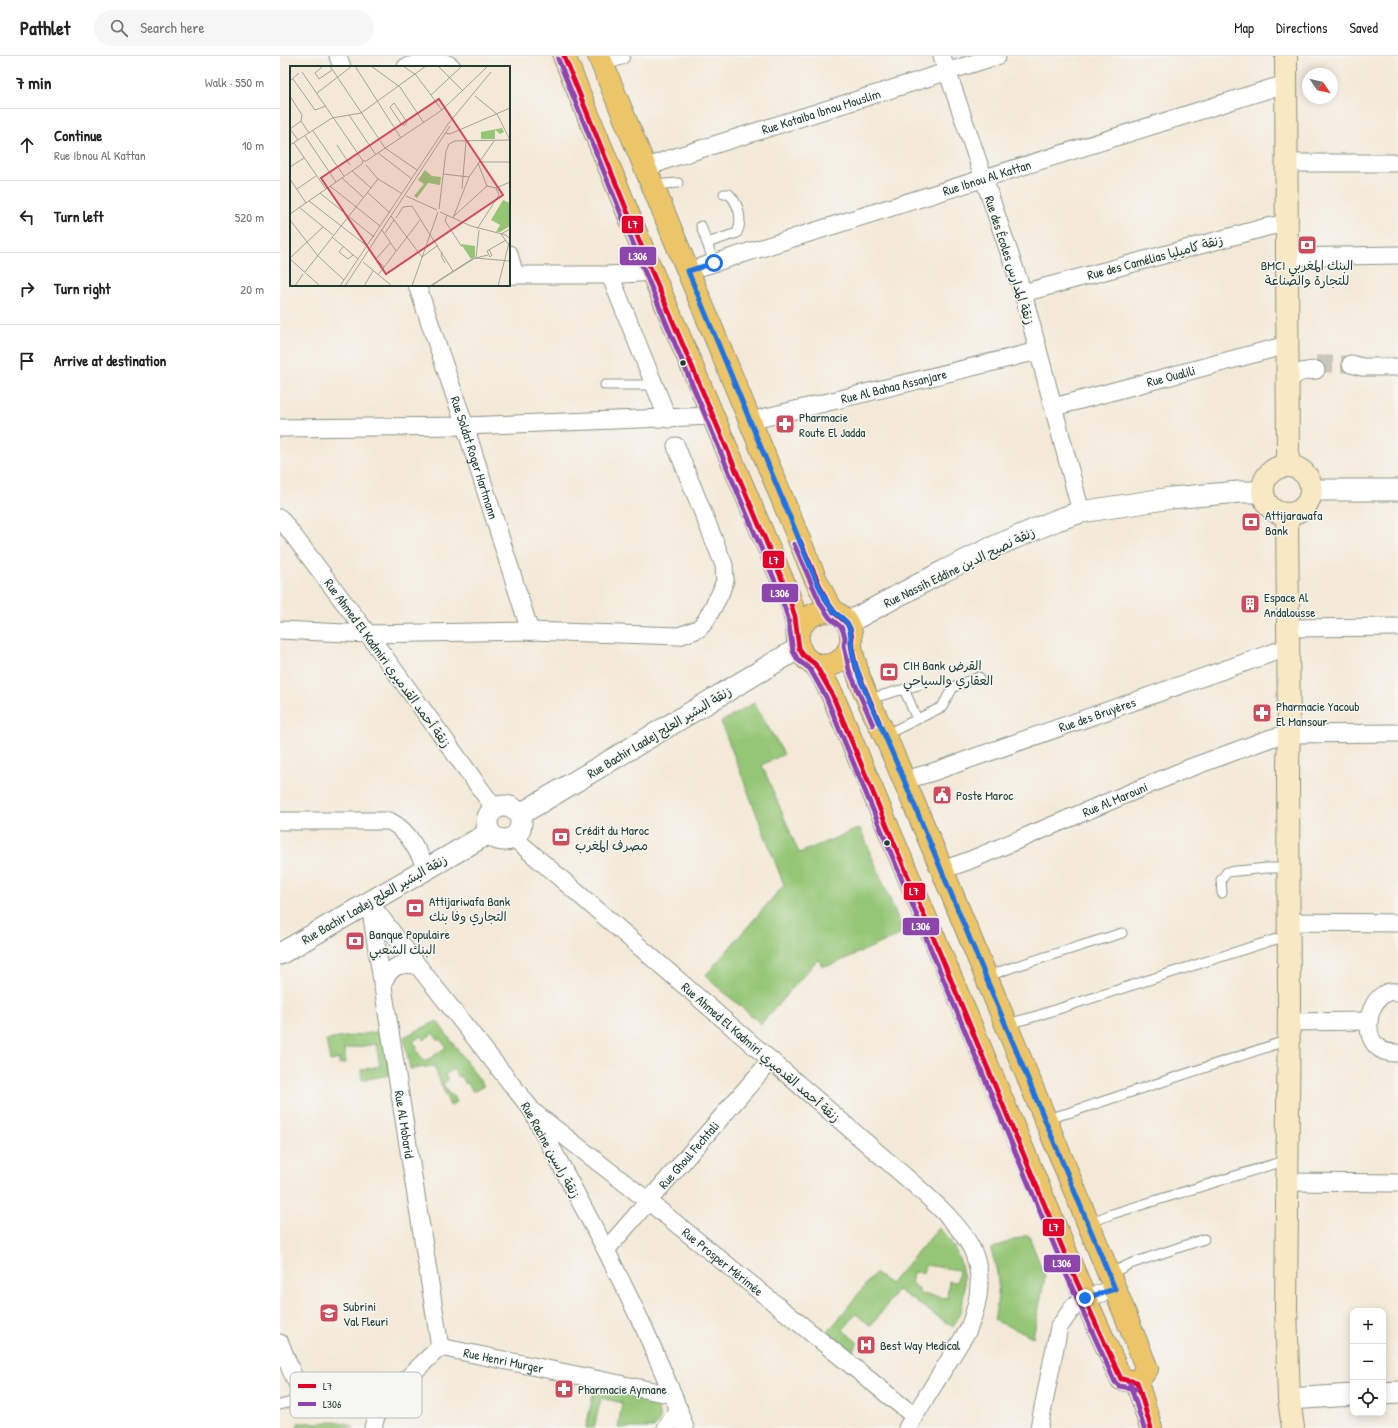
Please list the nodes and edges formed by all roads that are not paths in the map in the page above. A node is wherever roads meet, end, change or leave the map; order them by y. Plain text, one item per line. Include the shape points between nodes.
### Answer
1 (338, 56) edge
2 (564, 56) edge
3 (997, 56) edge
4 (1286, 56) edge
5 (607, 58) edge
6 (945, 64) edge
7 (342, 66) edge
8 (409, 66) edge
9 (451, 66) edge
10 (1286, 84) junction
11 (1398, 162) edge
12 (1286, 163) junction
13 (649, 176) junction
14 (984, 179) junction
15 (678, 182) dead end
16 (724, 194) dead end
17 (1287, 223) junction
18 (701, 226) dead end
19 (707, 243) junction
20 (1398, 255) edge
21 (1287, 256) junction
22 (510, 261) edge
23 (714, 263) junction
24 (688, 271) junction
25 (652, 272) junction
26 (512, 275) edge
27 (610, 275) junction
28 (417, 286) edge
29 (1024, 292) junction
30 (1287, 347) junction
31 (1038, 351) junction
32 (1355, 367) tunnel mouth
33 (1398, 367) edge
34 (605, 384) dead end
35 (654, 385) junction
36 (1287, 386) junction
37 (1054, 407) junction
38 (713, 416) junction
39 (668, 419) junction
40 (750, 421) junction
41 (465, 426) junction
42 (280, 428) edge
43 (676, 446) dead end
44 (1288, 466) junction
45 (1311, 490) junction
46 (1398, 490) edge
47 (1263, 492) junction
48 (1081, 512) junction
49 (1287, 514) junction
50 (280, 518) edge
51 (841, 618) junction
52 (1398, 627) edge
53 (280, 630) edge
54 (530, 631) junction
55 (368, 634) junction
56 (1289, 637) junction
57 (799, 640) junction
58 (851, 644) junction
59 (815, 664) junction
60 (979, 677) dead end
61 (922, 684) dead end
62 (904, 689) junction
63 (868, 699) junction
64 (917, 719) junction
65 (1398, 733) edge
66 (1290, 734) junction
67 (885, 736) junction
68 (904, 780) junction
69 (494, 808) junction
70 (519, 815) junction
71 (280, 821) edge
72 (488, 832) junction
73 (514, 838) junction
74 (427, 868) junction
75 (1289, 868) junction
76 (942, 870) junction
77 (1222, 893) dead end
78 (369, 902) junction
79 (1398, 923) edge
80 (1289, 929) junction
81 (1122, 933) dead end
82 (280, 954) edge
83 (418, 965) junction
84 (986, 977) junction
85 (382, 984) junction
86 (1398, 992) edge
87 (1369, 1021) junction
88 (1006, 1024) junction
89 (1288, 1031) junction
90 (1398, 1053) edge
91 (771, 1060) junction
92 (530, 1109) junction
93 (1045, 1119) junction
94 (1287, 1160) junction
95 (1287, 1182) junction
96 (1398, 1183) edge
97 (648, 1201) junction
98 (1089, 1222) junction
99 (1204, 1239) dead end
100 (606, 1250) junction
101 (1112, 1281) junction
102 (1085, 1298) junction
103 (280, 1343) edge
104 (440, 1347) junction
105 (292, 1372) edge
106 (414, 1372) edge
107 (1137, 1382) junction
108 (1398, 1392) edge
109 (1386, 1393) edge
110 (1350, 1395) edge
111 (1289, 1399) junction
112 (290, 1402) edge
113 (676, 1402) junction
114 (280, 1405) edge
115 (376, 1418) edge
116 (911, 1422) edge
117 (373, 1428) edge
118 (666, 1428) edge
119 (685, 1428) edge
120 (1039, 1428) edge
121 (1151, 1428) edge
122 (1293, 1428) edge

1 - 7 street
2 - 25 main road
3 - 6 street, Rue Kotaiba Ibnou Mouslim
4 - 10 main road
5 - 13 main road
6 - 13 street, Rue Kotaiba Ibnou Mouslim via 669,159
6 - 14 street, Rue des Écoles زنقة المدارس
8 - 9 street via 438,59
10 - 12 main road
10 - 14 street, Rue Ibnou Al Kattan
11 - 12 street
12 - 17 main road
13 - 15 lane
13 - 24 main road
14 - 23 street, Rue Ibnou Al Kattan
14 - 29 street, Rue des Écoles زنقة المدارس
16 - 19 lane via 729,194 733,199 741,218 740,226 737,233
17 - 21 main road
17 - 29 street, Rue des Camélias زنقة كاميليا via 1267,226
18 - 19 lane
19 - 23 lane
20 - 21 street
21 - 30 main road
22 - 26 street
23 - 24 street, Rue Ibnou Al Kattan
24 - 40 main road
25 - 27 street
25 - 38 main road
26 - 27 street
27 - 35 street
28 - 41 street, Rue Soldat Roger Hartmann
29 - 31 street, Rue des Écoles زنقة المدارس
30 - 36 main road
30 - 36 street via 1291,354 1316,367 1299,372 1292,377
30 - 37 street, Rue Oualili
31 - 37 street, Rue des Écoles زنقة المدارس
31 - 40 street, Rue Al Bahaa Assanjare
32 - 33 street
34 - 35 lane
35 - 39 street
36 - 44 main road
37 - 48 street, Rue des Écoles زنقة المدارس
38 - 39 street
38 - 57 main road via 788,592
39 - 41 street
40 - 51 main road via 815,578 827,602
41 - 42 street
41 - 54 street, Rue Soldat Roger Hartmann
43 - 54 street via 724,565 725,580 705,622 698,629 679,636
44 - 45 main road via 1304,473 1310,482
44 - 47 main road via 1276,468 1270,473
45 - 46 street
45 - 49 main road via 1304,506
47 - 48 street, Rue Nassih Eddine زنقة نصيح الدين via 1171,498
47 - 49 main road via 1271,508
48 - 51 street, Rue Nassih Eddine زنقة نصيح الدين via 992,548
49 - 56 main road
50 - 55 street, Rue Ahmed El Kadmiri زنقة أحمد القدميري
51 - 57 main road via 828,611 812,614 801,625
51 - 58 main road via 850,629
52 - 56 street, Rue des Bruyères
53 - 55 street
54 - 55 street
55 - 69 street, Rue Ahmed El Kadmiri زنقة أحمد القدميري
56 - 66 main road
56 - 68 street, Rue des Bruyères via 930,773
57 - 59 main road via 803,655
57 - 70 street, Rue Bachir Laalej زنقة البشير العلج
58 - 59 main road via 844,658 838,663 822,666
58 - 63 main road via 856,668
59 - 102 main road via 832,694
60 - 64 lane via 953,687 942,707
61 - 62 lane
62 - 63 lane
62 - 64 lane
63 - 67 main road
64 - 67 lane
65 - 66 street, Rue Al Marouni
66 - 75 main road
66 - 76 street, Rue Al Marouni via 1271,738 1184,770
67 - 68 main road
68 - 76 main road
69 - 70 street via 510,807
69 - 72 street via 488,817
70 - 73 street via 520,829
71 - 74 street via 389,821 402,828 408,835
72 - 73 street via 492,837 503,841
72 - 74 street, Rue Bachir Laalej زنقة البشير العلج
73 - 91 street, Rue Ahmed El Kadmiri زنقة أحمد القدميري
74 - 78 street, Rue Bachir Laalej زنقة البشير العلج
75 - 77 lane via 1227,872 1221,880
75 - 80 main road
76 - 84 main road
78 - 82 street, Rue Bachir Laalej زنقة البشير العلج
78 - 83 street, Rue Racine زنقة راسين
78 - 85 street, Rue Al Mobarid
79 - 80 street
80 - 88 lane via 1037,1016
80 - 89 main road
81 - 84 lane
83 - 85 street via 398,965 388,972
83 - 92 street, Rue Racine زنقة راسين
84 - 88 main road
85 - 104 street, Rue Al Mobarid
86 - 87 street via 1388,992 1380,996 1375,1002
87 - 89 street
87 - 90 street via 1374,1043 1387,1053
88 - 93 main road
89 - 93 lane via 1068,1113
89 - 94 main road
91 - 97 street, Rue Ghoul Fechtali
91 - 116 street, Rue Ahmed El Kadmiri زنقة أحمد القدميري via 953,1220 977,1261 980,1284 974,1316
92 - 97 street, Rue Prosper Mérimée
92 - 100 street, Rue Racine زنقة راسين
93 - 98 main road
94 - 95 main road
94 - 98 lane
95 - 96 street
95 - 111 main road via 1286,1308
97 - 100 street, Rue Ghoul Fechtali
97 - 116 street, Rue Prosper Mérimée
98 - 101 main road
99 - 101 lane via 1130,1264
100 - 113 street, Rue Racine زنقة راسين
101 - 102 street
101 - 107 main road via 1147,1369
102 - 107 main road via 1121,1379
102 - 120 street via 1074,1306 1060,1327
103 - 105 street
104 - 106 street
104 - 113 street, Rue Henri Murger
107 - 121 main road
108 - 109 street
110 - 111 street
111 - 122 main road
112 - 114 lane
113 - 118 street
113 - 119 street, Rue Racine زنقة راسين
115 - 117 street

